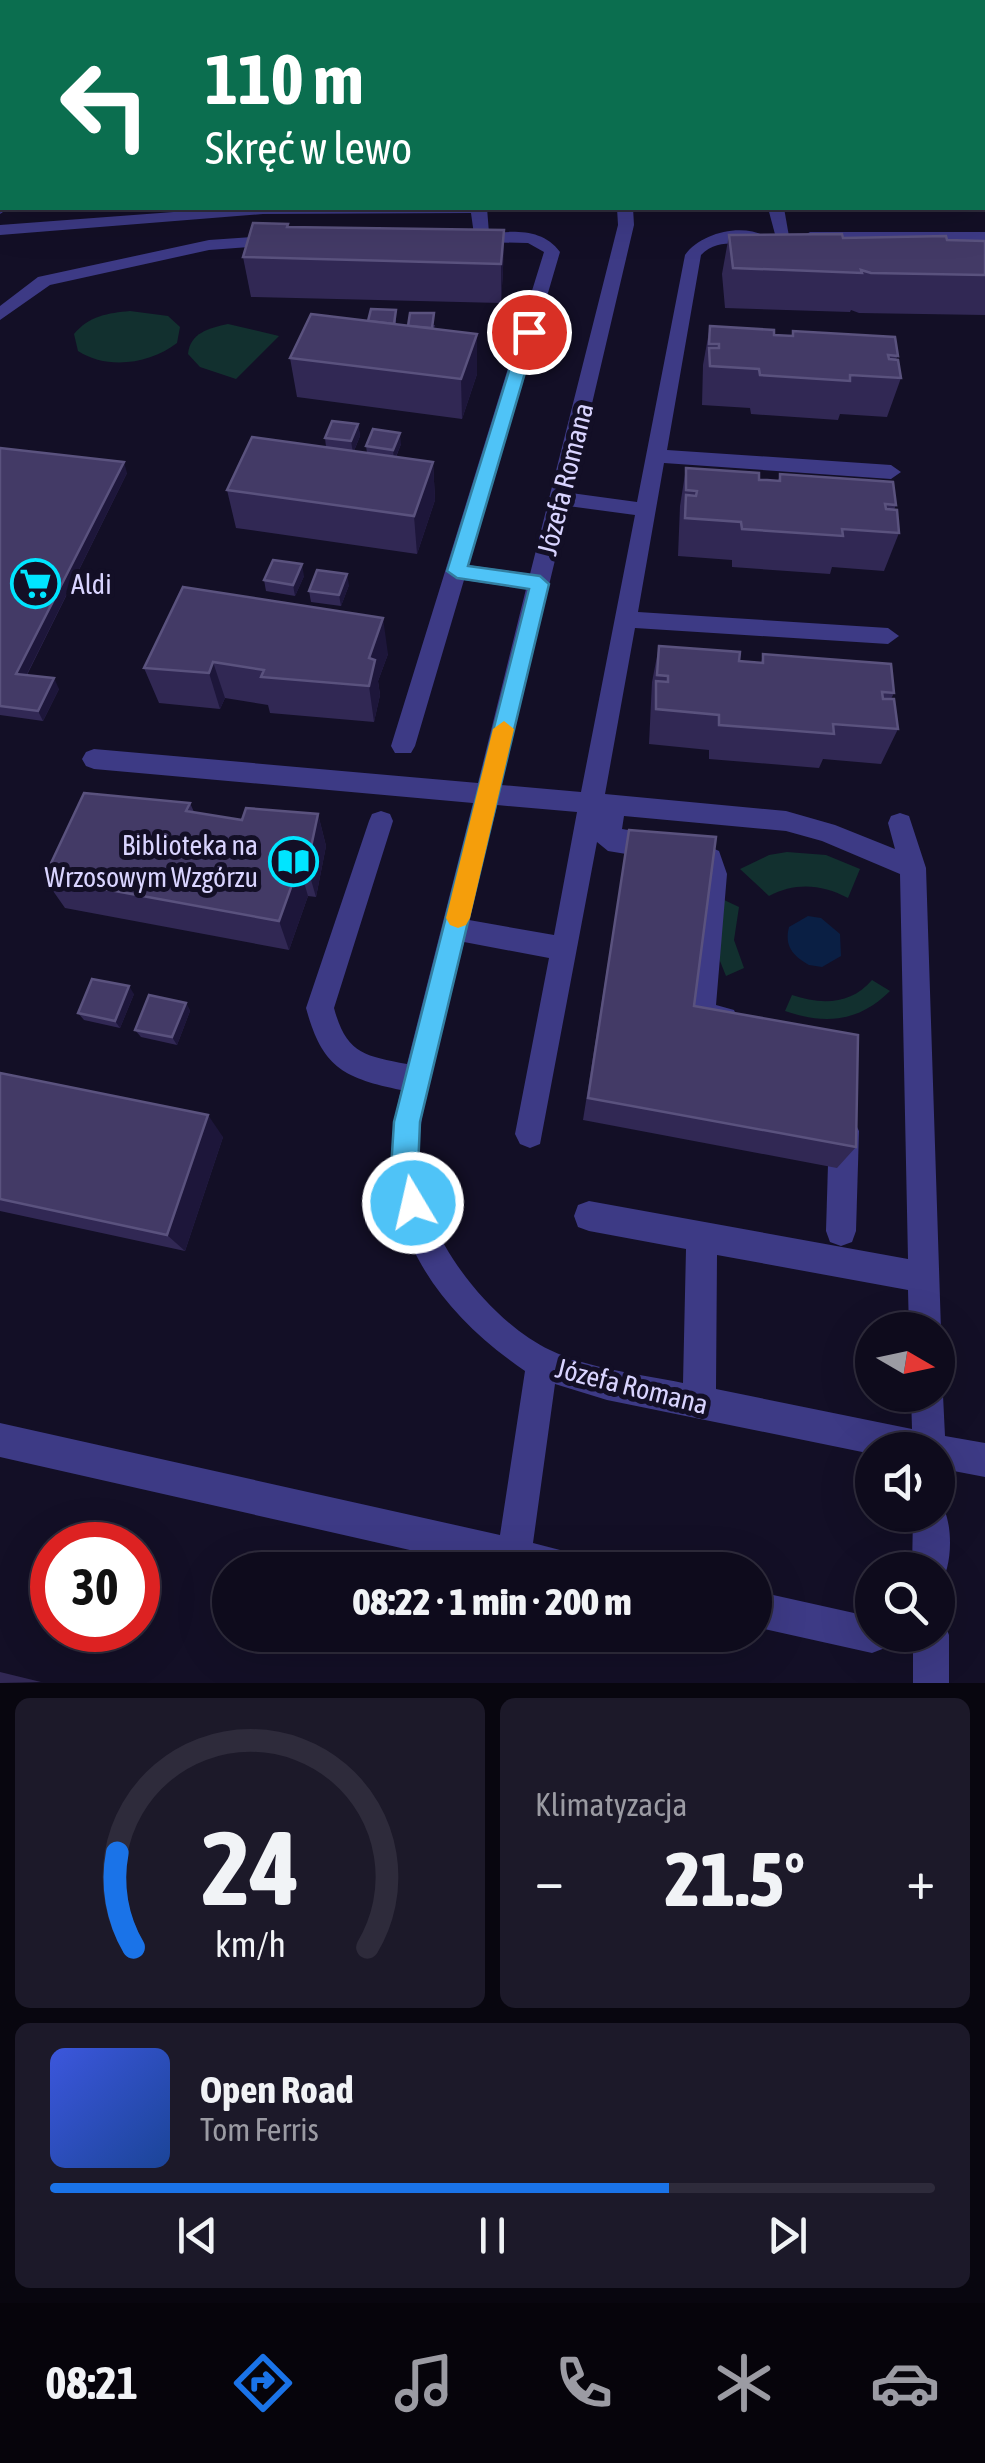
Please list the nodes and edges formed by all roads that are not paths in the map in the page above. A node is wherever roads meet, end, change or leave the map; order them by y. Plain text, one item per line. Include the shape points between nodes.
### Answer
1 (265, 210) edge
2 (479, 210) edge
3 (625, 210) edge
4 (777, 210) edge
5 (164, 217) junction
6 (0, 230) edge
7 (985, 237) edge
8 (784, 238) junction
9 (304, 239) edge
10 (173, 252) junction
11 (0, 315) edge
12 (656, 456) junction
13 (891, 472) dead end
14 (560, 498) junction
15 (646, 510) junction
16 (457, 571) junction
17 (540, 584) junction
18 (626, 620) junction
19 (888, 636) dead end
20 (403, 746) dead end
21 (94, 759) dead end
22 (487, 796) junction
23 (602, 804) junction
24 (381, 821) dead end
25 (900, 823) dead end
26 (914, 868) junction
27 (455, 929) junction
28 (565, 949) junction
29 (752, 1024) edge
30 (417, 1080) junction
31 (844, 1111) edge
32 (530, 1134) dead end
33 (589, 1216) dead end
34 (841, 1231) dead end
35 (702, 1238) junction
36 (913, 1276) junction
37 (922, 1312) edge
38 (542, 1364) junction
39 (699, 1403) junction
40 (855, 1434) edge
41 (0, 1440) edge
42 (955, 1454) edge
43 (985, 1460) edge
44 (496, 1552) edge
45 (515, 1552) edge
46 (772, 1613) edge
47 (855, 1631) edge
48 (931, 1652) edge
49 (931, 1683) edge

1 - 5 street
2 - 16 street via 474,238 532,238 552,252
3 - 14 street, Józefa Romana
4 - 8 street
5 - 6 street
5 - 10 street
7 - 8 street
8 - 12 street via 712,238 694,250
9 - 10 street
10 - 11 street via 44,281
12 - 13 street
12 - 15 street
14 - 15 street
14 - 17 street, Józefa Romana
15 - 18 street
16 - 17 street
16 - 20 street
17 - 22 street, Józefa Romana
18 - 19 street
18 - 23 street
21 - 22 street
22 - 23 street
22 - 27 street, Józefa Romana
23 - 26 street via 786,821
23 - 28 street
23 - 29 street via 608,838 697,852 710,860 701,1015
24 - 30 street via 320,1008 327,1040 355,1066
25 - 26 street
26 - 36 street
27 - 28 street
27 - 30 street, Józefa Romana
28 - 32 street
30 - 38 street, Józefa Romana via 404,1169 422,1236 461,1298
31 - 34 street
33 - 35 street
35 - 36 street
35 - 39 street
36 - 37 street
38 - 39 street, Józefa Romana
38 - 45 street
39 - 40 street, Józefa Romana
41 - 44 street
42 - 43 street, Józefa Romana
46 - 47 street
48 - 49 street

